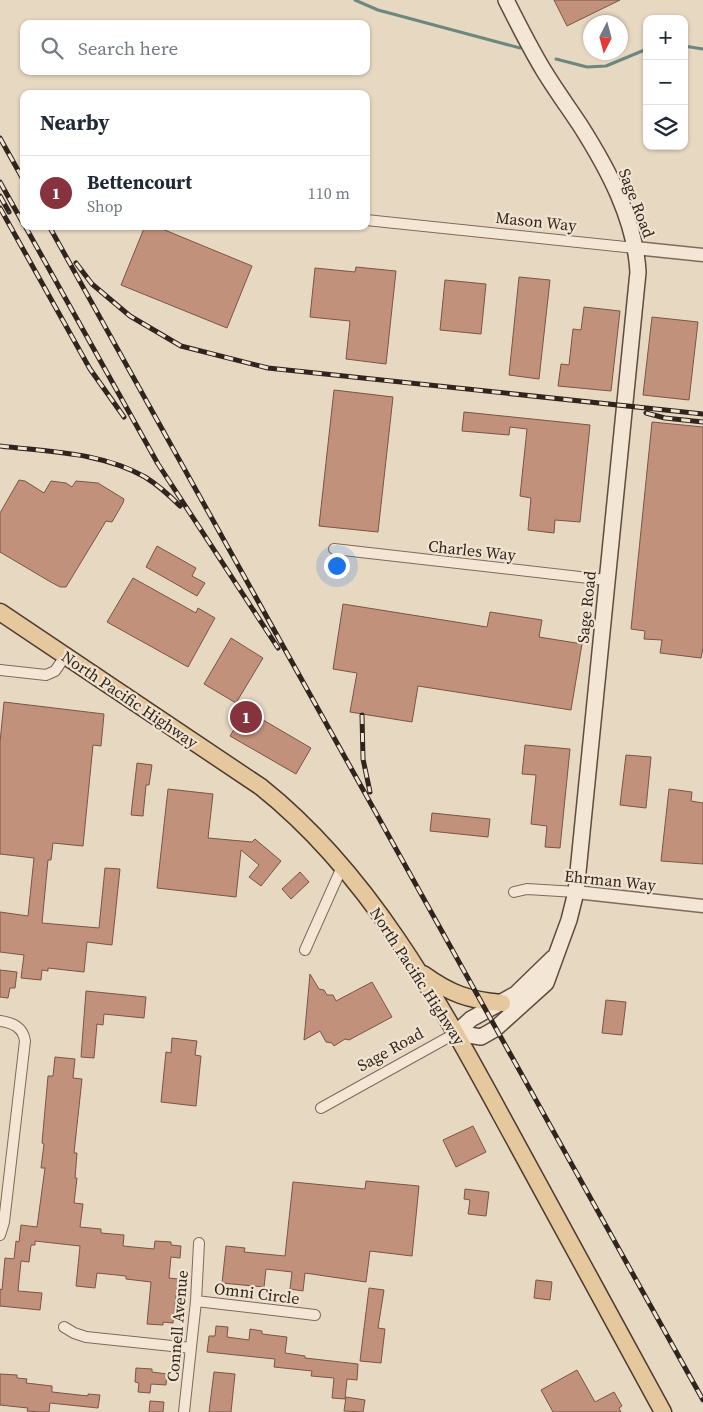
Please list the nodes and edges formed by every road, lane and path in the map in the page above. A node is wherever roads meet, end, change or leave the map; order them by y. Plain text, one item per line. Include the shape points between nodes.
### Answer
1 (506, 0) edge
2 (370, 220) edge
3 (636, 248) junction
4 (703, 255) edge
5 (334, 549) dead end
6 (606, 580) junction
7 (0, 612) edge
8 (66, 655) junction
9 (0, 670) edge
10 (342, 867) junction
11 (514, 892) dead end
12 (576, 892) junction
13 (703, 906) edge
14 (305, 950) dead end
15 (555, 955) junction
16 (416, 969) junction
17 (502, 1003) junction
18 (0, 1021) edge
19 (456, 1033) junction
20 (321, 1108) dead end
21 (0, 1234) edge
22 (199, 1243) dead end
23 (196, 1301) junction
24 (315, 1315) dead end
25 (64, 1327) dead end
26 (191, 1348) junction
27 (184, 1412) edge
28 (663, 1412) edge

1 - 3 main road, Sage Road via 544,72 598,155 619,197
2 - 3 street, Mason Way
3 - 4 street, Mason Way
3 - 6 main road, Sage Road via 638,281
5 - 6 street, Charles Way
6 - 12 main road, Sage Road
7 - 8 main road, North Pacific Highway
8 - 9 street via 55,671 46,674
8 - 10 main road, North Pacific Highway via 261,787 283,805
10 - 14 street
10 - 16 main road, North Pacific Highway via 392,929
11 - 12 street, Ehrman Way via 535,889
12 - 13 street, Ehrman Way
12 - 15 main road, Sage Road
15 - 17 main road via 528,984
15 - 19 main road, Sage Road via 546,982 495,1029 481,1037
16 - 17 main road via 465,998
16 - 19 main road, North Pacific Highway
17 - 19 main road via 472,1019
18 - 21 street via 14,1024 22,1030 25,1041
19 - 20 street, Sage Road
19 - 28 main road, North Pacific Highway
22 - 23 street, Connell Avenue
23 - 24 street, Omni Circle
23 - 26 street, Connell Avenue
25 - 26 street via 86,1336
26 - 27 street, Connell Avenue

